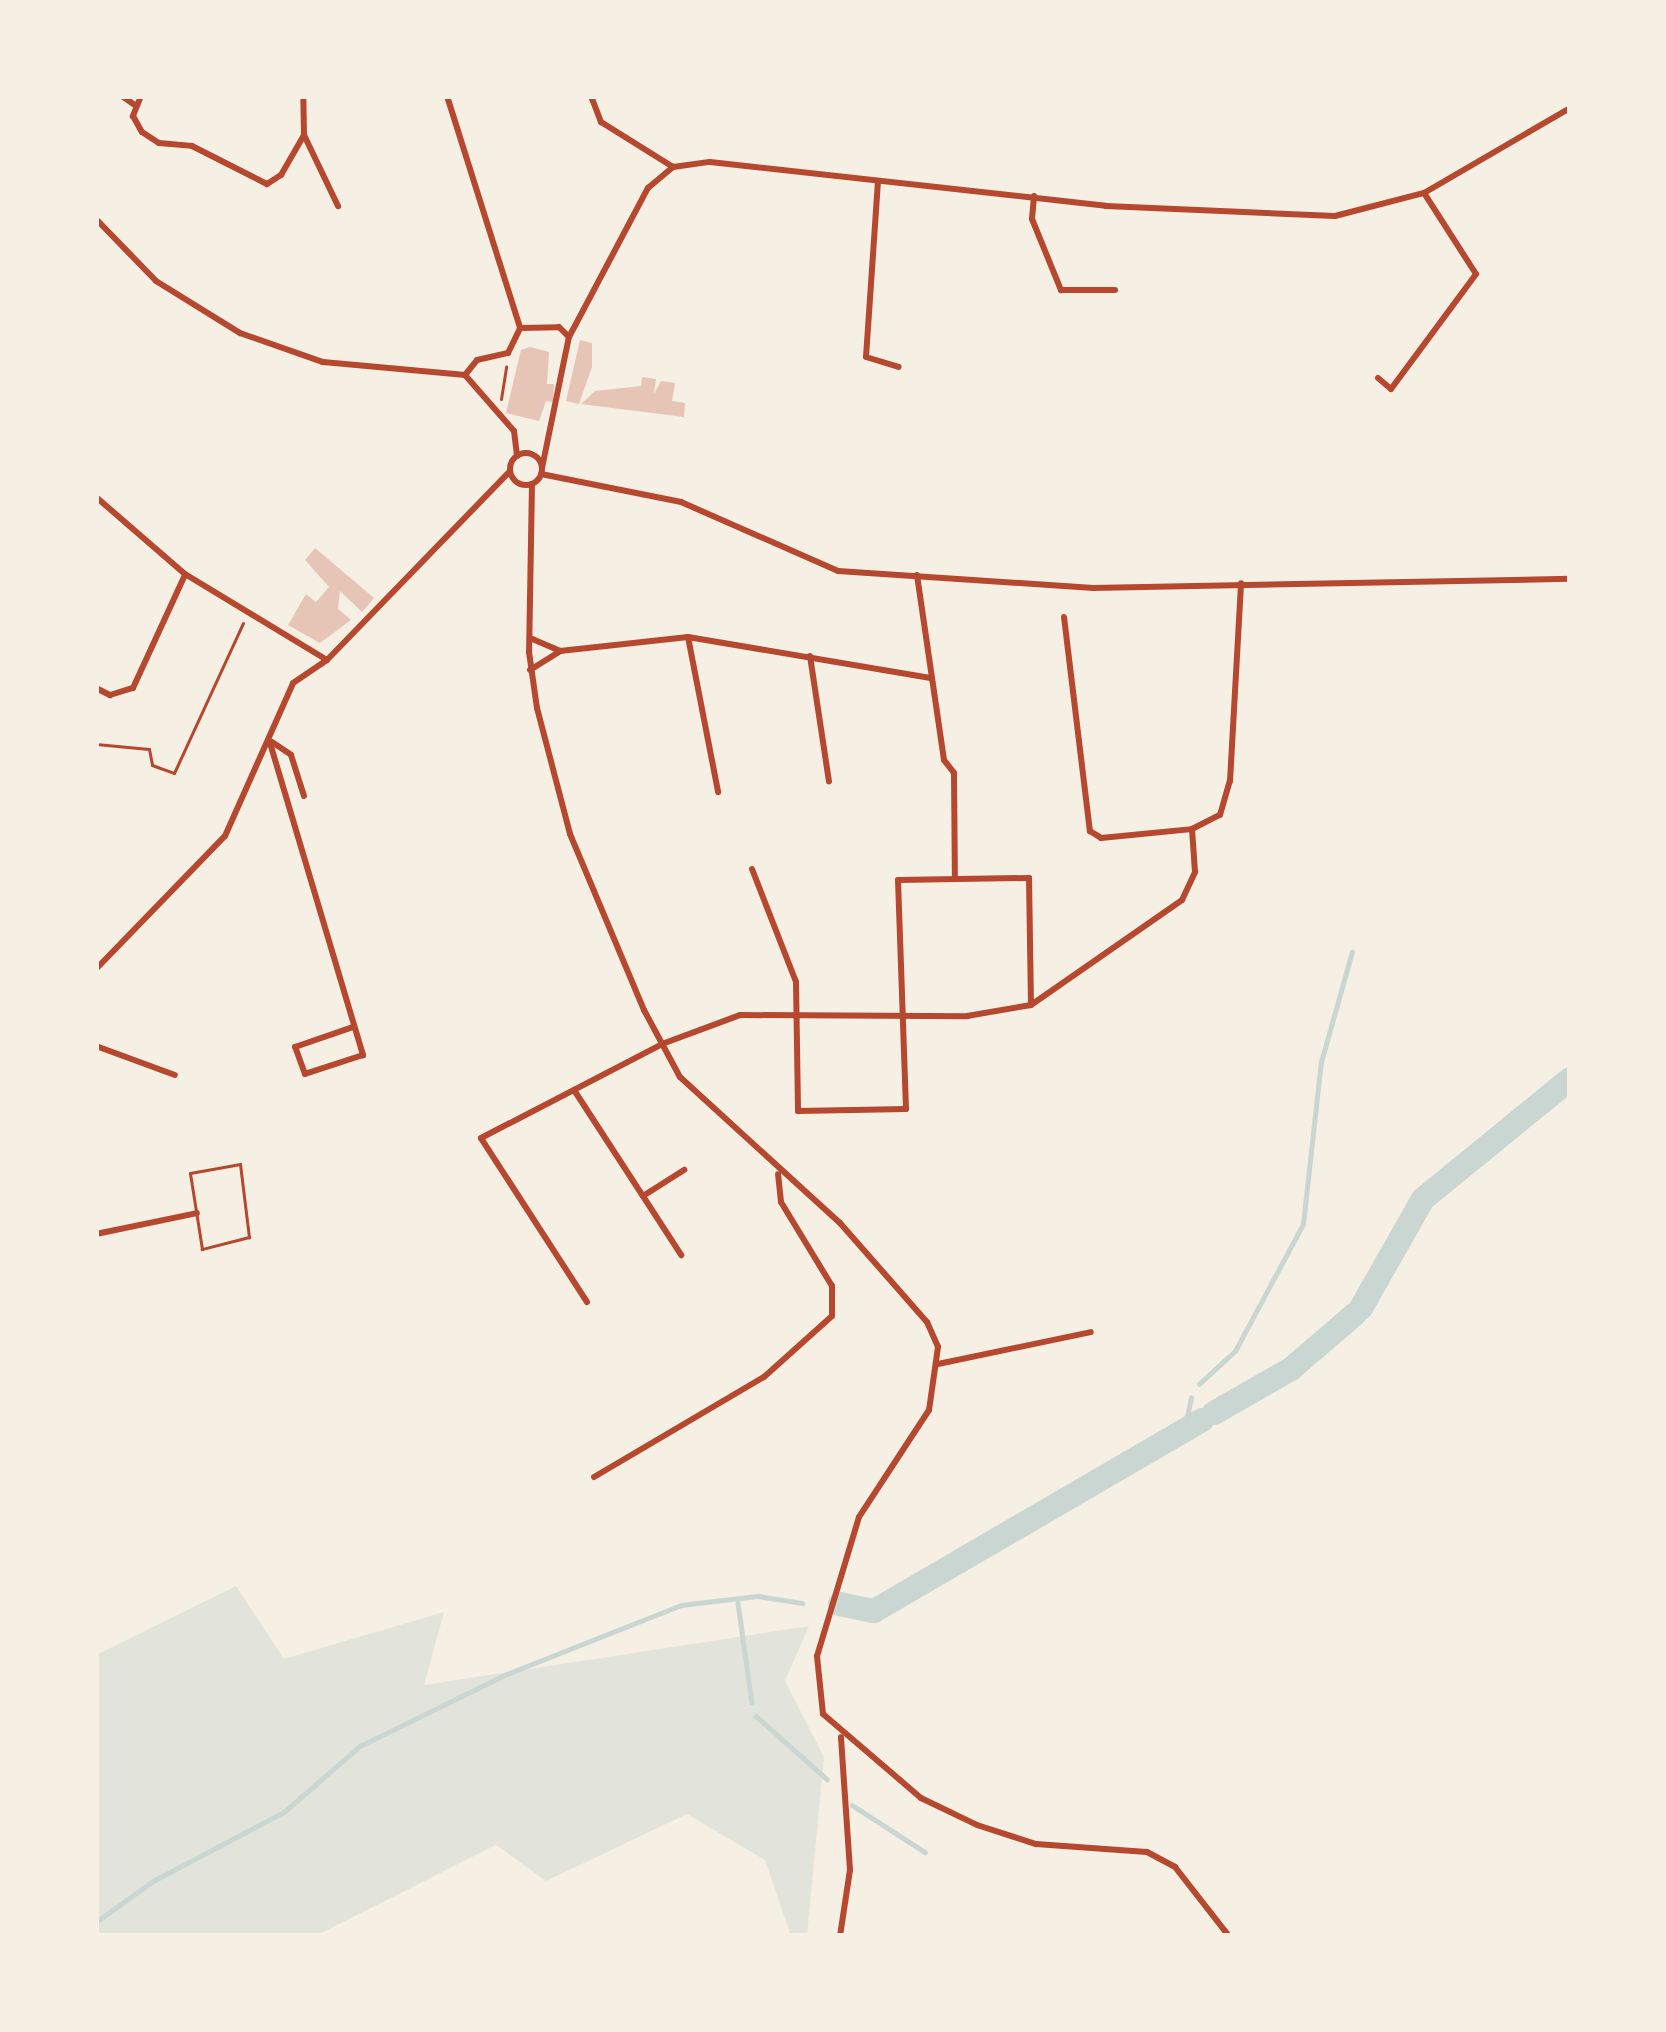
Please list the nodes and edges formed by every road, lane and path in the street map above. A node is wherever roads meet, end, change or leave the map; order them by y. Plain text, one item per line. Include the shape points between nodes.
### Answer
1 (122, 96) edge
2 (141, 96) edge
3 (303, 96) edge
4 (446, 96) edge
5 (591, 96) edge
6 (135, 105) junction
7 (1570, 108) edge
8 (304, 136) junction
9 (673, 167) junction
10 (878, 181) junction
11 (1424, 193) junction
12 (1034, 196) junction
13 (338, 206) dead end
14 (96, 219) edge
15 (1115, 290) dead end
16 (520, 328) junction
17 (569, 337) junction
18 (508, 353) junction
19 (899, 367) dead end
20 (465, 375) junction
21 (1378, 378) dead end
22 (499, 414) junction
23 (517, 456) junction
24 (510, 471) junction
25 (542, 471) junction
26 (532, 484) junction
27 (96, 496) edge
28 (185, 574) junction
29 (917, 574) junction
30 (1570, 579) edge
31 (1241, 584) junction
32 (249, 611) junction
33 (1064, 617) dead end
34 (688, 637) junction
35 (529, 638) junction
36 (560, 651) junction
37 (810, 656) junction
38 (327, 660) junction
39 (530, 670) junction
40 (931, 678) junction
41 (96, 688) edge
42 (269, 740) junction
43 (96, 744) edge
44 (829, 782) dead end
45 (718, 792) dead end
46 (304, 796) dead end
47 (1192, 829) junction
48 (752, 868) dead end
49 (955, 879) junction
50 (96, 969) edge
51 (1031, 1005) junction
52 (797, 1011) junction
53 (904, 1014) junction
54 (353, 1027) junction
55 (662, 1044) junction
56 (96, 1046) edge
57 (175, 1075) dead end
58 (574, 1090) junction
59 (684, 1169) dead end
60 (778, 1174) junction
61 (643, 1196) junction
62 (196, 1213) junction
63 (96, 1234) edge
64 (681, 1255) dead end
65 (587, 1302) dead end
66 (1091, 1332) dead end
67 (938, 1364) junction
68 (594, 1477) dead end
69 (841, 1737) junction
70 (840, 1936) edge
71 (1228, 1936) edge

1 - 6 street
2 - 6 street
3 - 8 street
4 - 16 street
5 - 9 street via 601,122
6 - 8 street via 134,123 159,143 192,146 267,184 281,176
7 - 11 street
8 - 13 street
9 - 10 street via 710,162
9 - 17 street via 648,188
10 - 12 street
10 - 19 street via 866,357
11 - 12 street via 1335,216
11 - 21 street via 1476,274 1391,389
12 - 15 street via 1031,219 1061,290
14 - 20 street via 156,281 240,333 323,362
16 - 17 street via 559,327
16 - 18 street
17 - 25 street
18 - 20 street via 477,361
18 - 22 path
20 - 22 street
22 - 23 street via 514,431
23 - 24 street
23 - 25 street via 535,455
24 - 26 street via 518,483
24 - 38 street
25 - 26 street
25 - 29 street via 681,502 838,571
26 - 35 street
27 - 28 street
28 - 32 street
28 - 41 street via 133,688 110,695
29 - 31 street via 1094,588
29 - 40 street
30 - 31 street
31 - 47 street via 1238,689 1220,815
32 - 38 street
32 - 43 path via 174,773 152,765 149,749
33 - 47 street via 1090,831 1101,838
34 - 36 street
34 - 37 street
34 - 45 street
35 - 36 street
35 - 39 street
36 - 39 street
37 - 40 street
37 - 44 street
38 - 42 street via 293,683
39 - 55 street via 569,834
40 - 49 street via 955,792
42 - 46 street via 291,754
42 - 50 street via 225,836
42 - 54 street
47 - 51 street via 1195,872 1181,900
48 - 52 street via 796,982
49 - 51 street via 1029,878
49 - 53 street via 898,880 897,1006
51 - 53 street via 968,1016
52 - 53 street
52 - 53 street via 798,1111 906,1109
52 - 55 street via 740,1015
54 - 54 street via 363,1054 305,1074 295,1047
55 - 58 street
55 - 60 street via 680,1077
56 - 57 street
58 - 61 street
58 - 65 street via 481,1138
59 - 61 street
60 - 67 street via 840,1223 927,1322
60 - 68 street via 781,1202 832,1286 832,1316 764,1377
61 - 64 street
62 - 62 lane via 202,1250 249,1238 240,1164 190,1173
62 - 63 street
66 - 67 street
67 - 69 street via 928,1410 859,1517 817,1655 819,1700
69 - 70 street via 850,1870
69 - 71 street via 921,1798 977,1825 1036,1844 1147,1852 1175,1867

